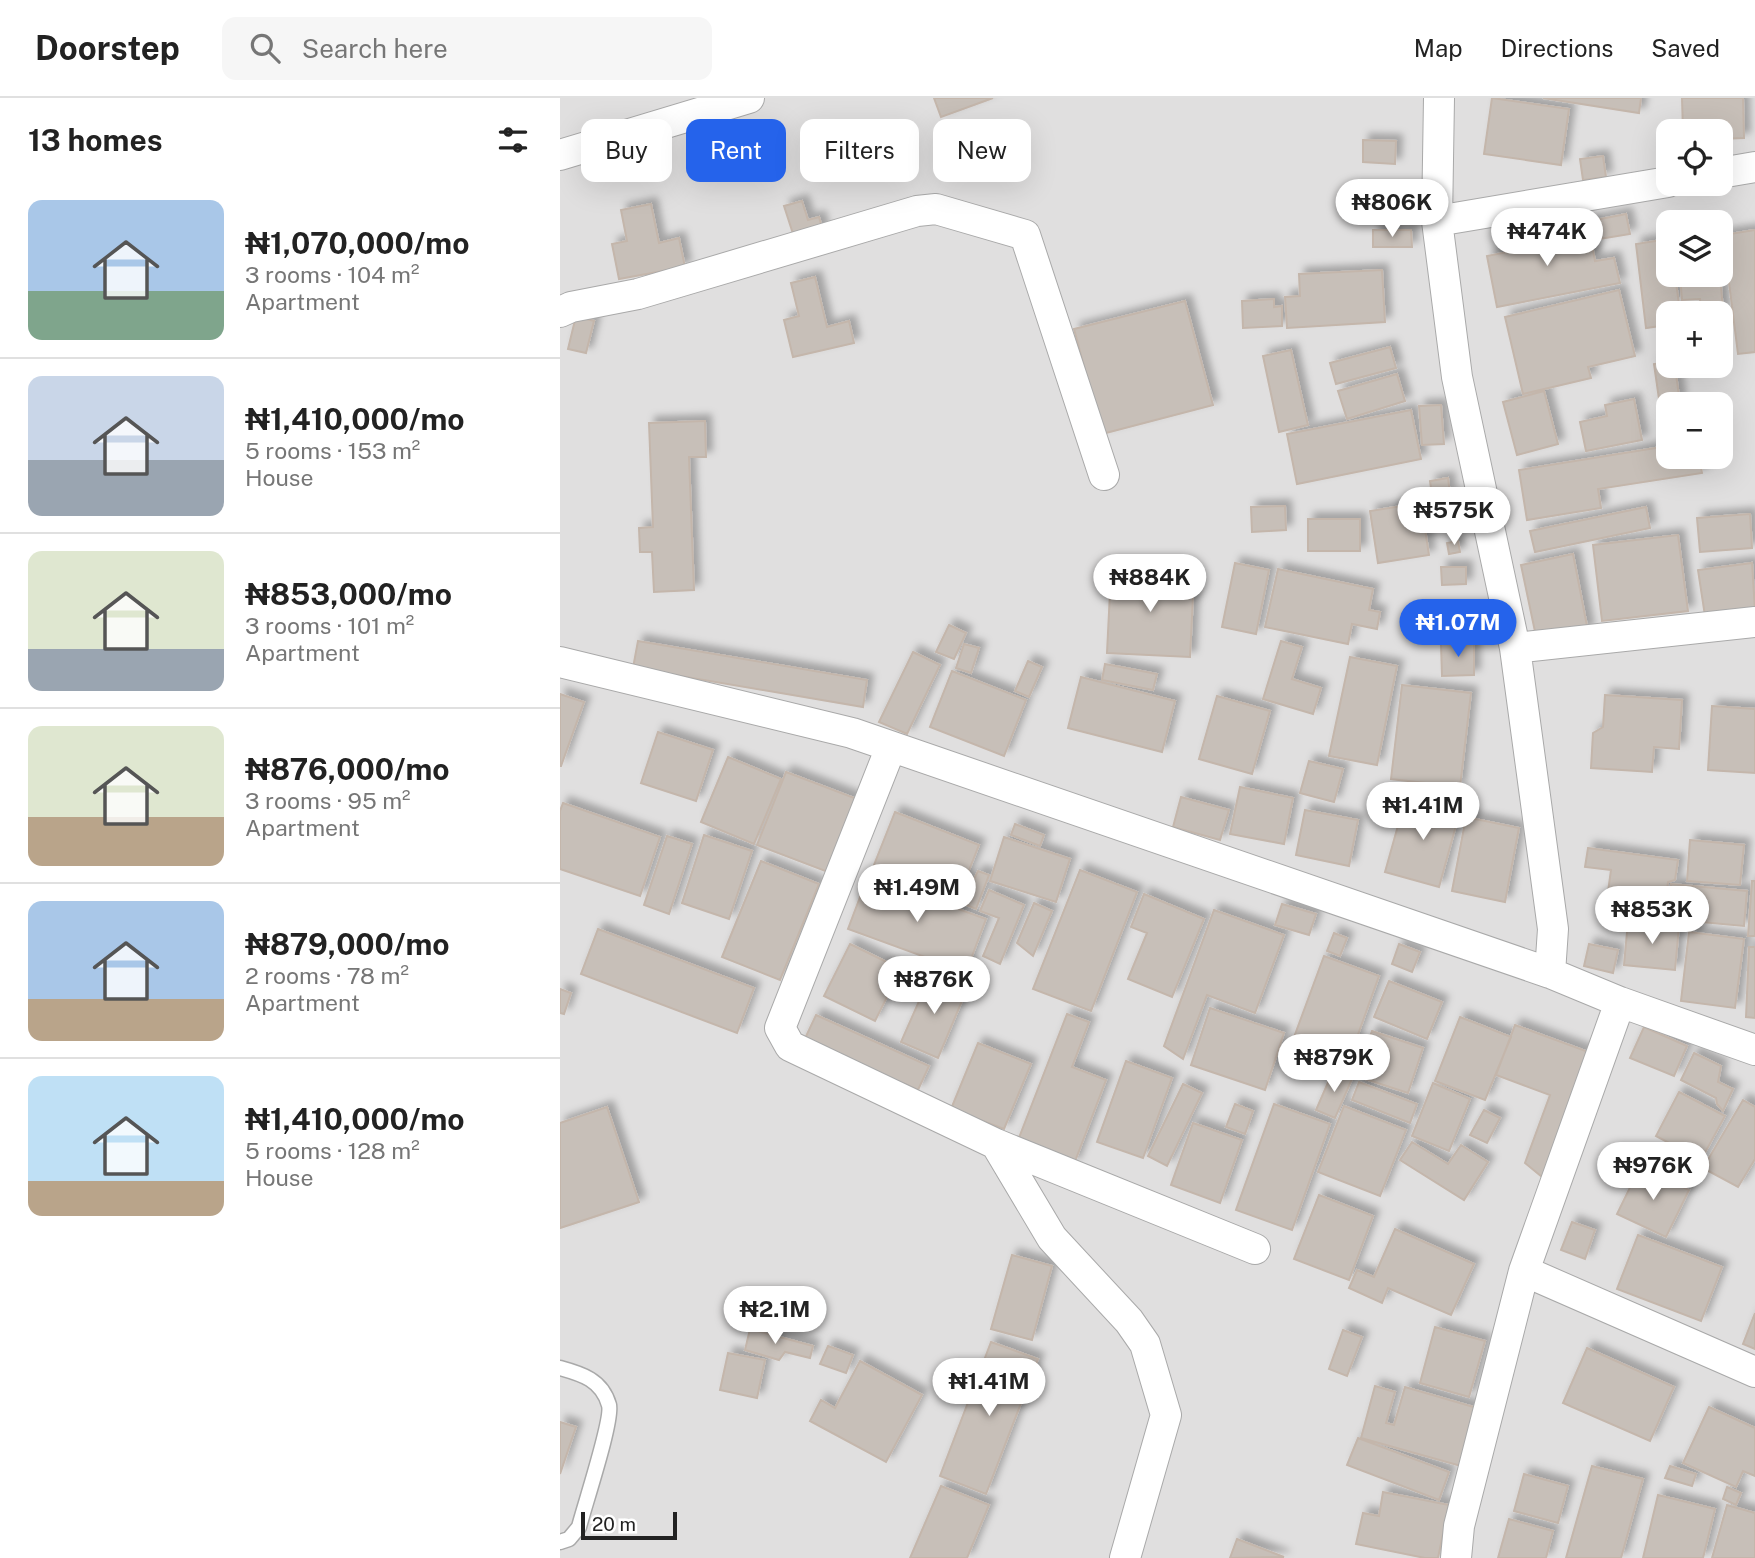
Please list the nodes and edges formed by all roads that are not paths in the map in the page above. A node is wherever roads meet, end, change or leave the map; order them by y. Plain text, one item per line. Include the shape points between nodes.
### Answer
1 (749, 98) edge
2 (1440, 98) edge
3 (560, 155) edge
4 (1755, 167) edge
5 (1733, 171) edge
6 (1656, 184) edge
7 (1437, 221) junction
8 (560, 312) edge
9 (1104, 475) dead end
10 (1755, 622) edge
11 (1515, 648) junction
12 (560, 663) edge
13 (891, 747) junction
14 (1550, 973) junction
15 (1620, 1002) junction
16 (1755, 1050) edge
17 (996, 1144) junction
18 (1255, 1249) dead end
19 (1524, 1271) junction
20 (560, 1368) edge
21 (1755, 1372) edge
22 (560, 1542) edge
23 (1125, 1558) edge
24 (1456, 1558) edge

1 - 3 street
2 - 7 street
4 - 5 street
6 - 7 street
7 - 11 street via 1457,377
8 - 9 street via 638,294 917,211 936,209 1025,235
10 - 11 street
11 - 14 street via 1553,929
12 - 13 street via 852,733
13 - 14 street
13 - 17 street via 780,1028 790,1046
14 - 15 street
15 - 16 street
15 - 19 street
17 - 18 street
17 - 23 street via 1052,1238 1129,1321 1149,1358 1166,1415
19 - 21 street
19 - 24 street via 1459,1526
20 - 22 lane via 587,1376 610,1407 579,1527

